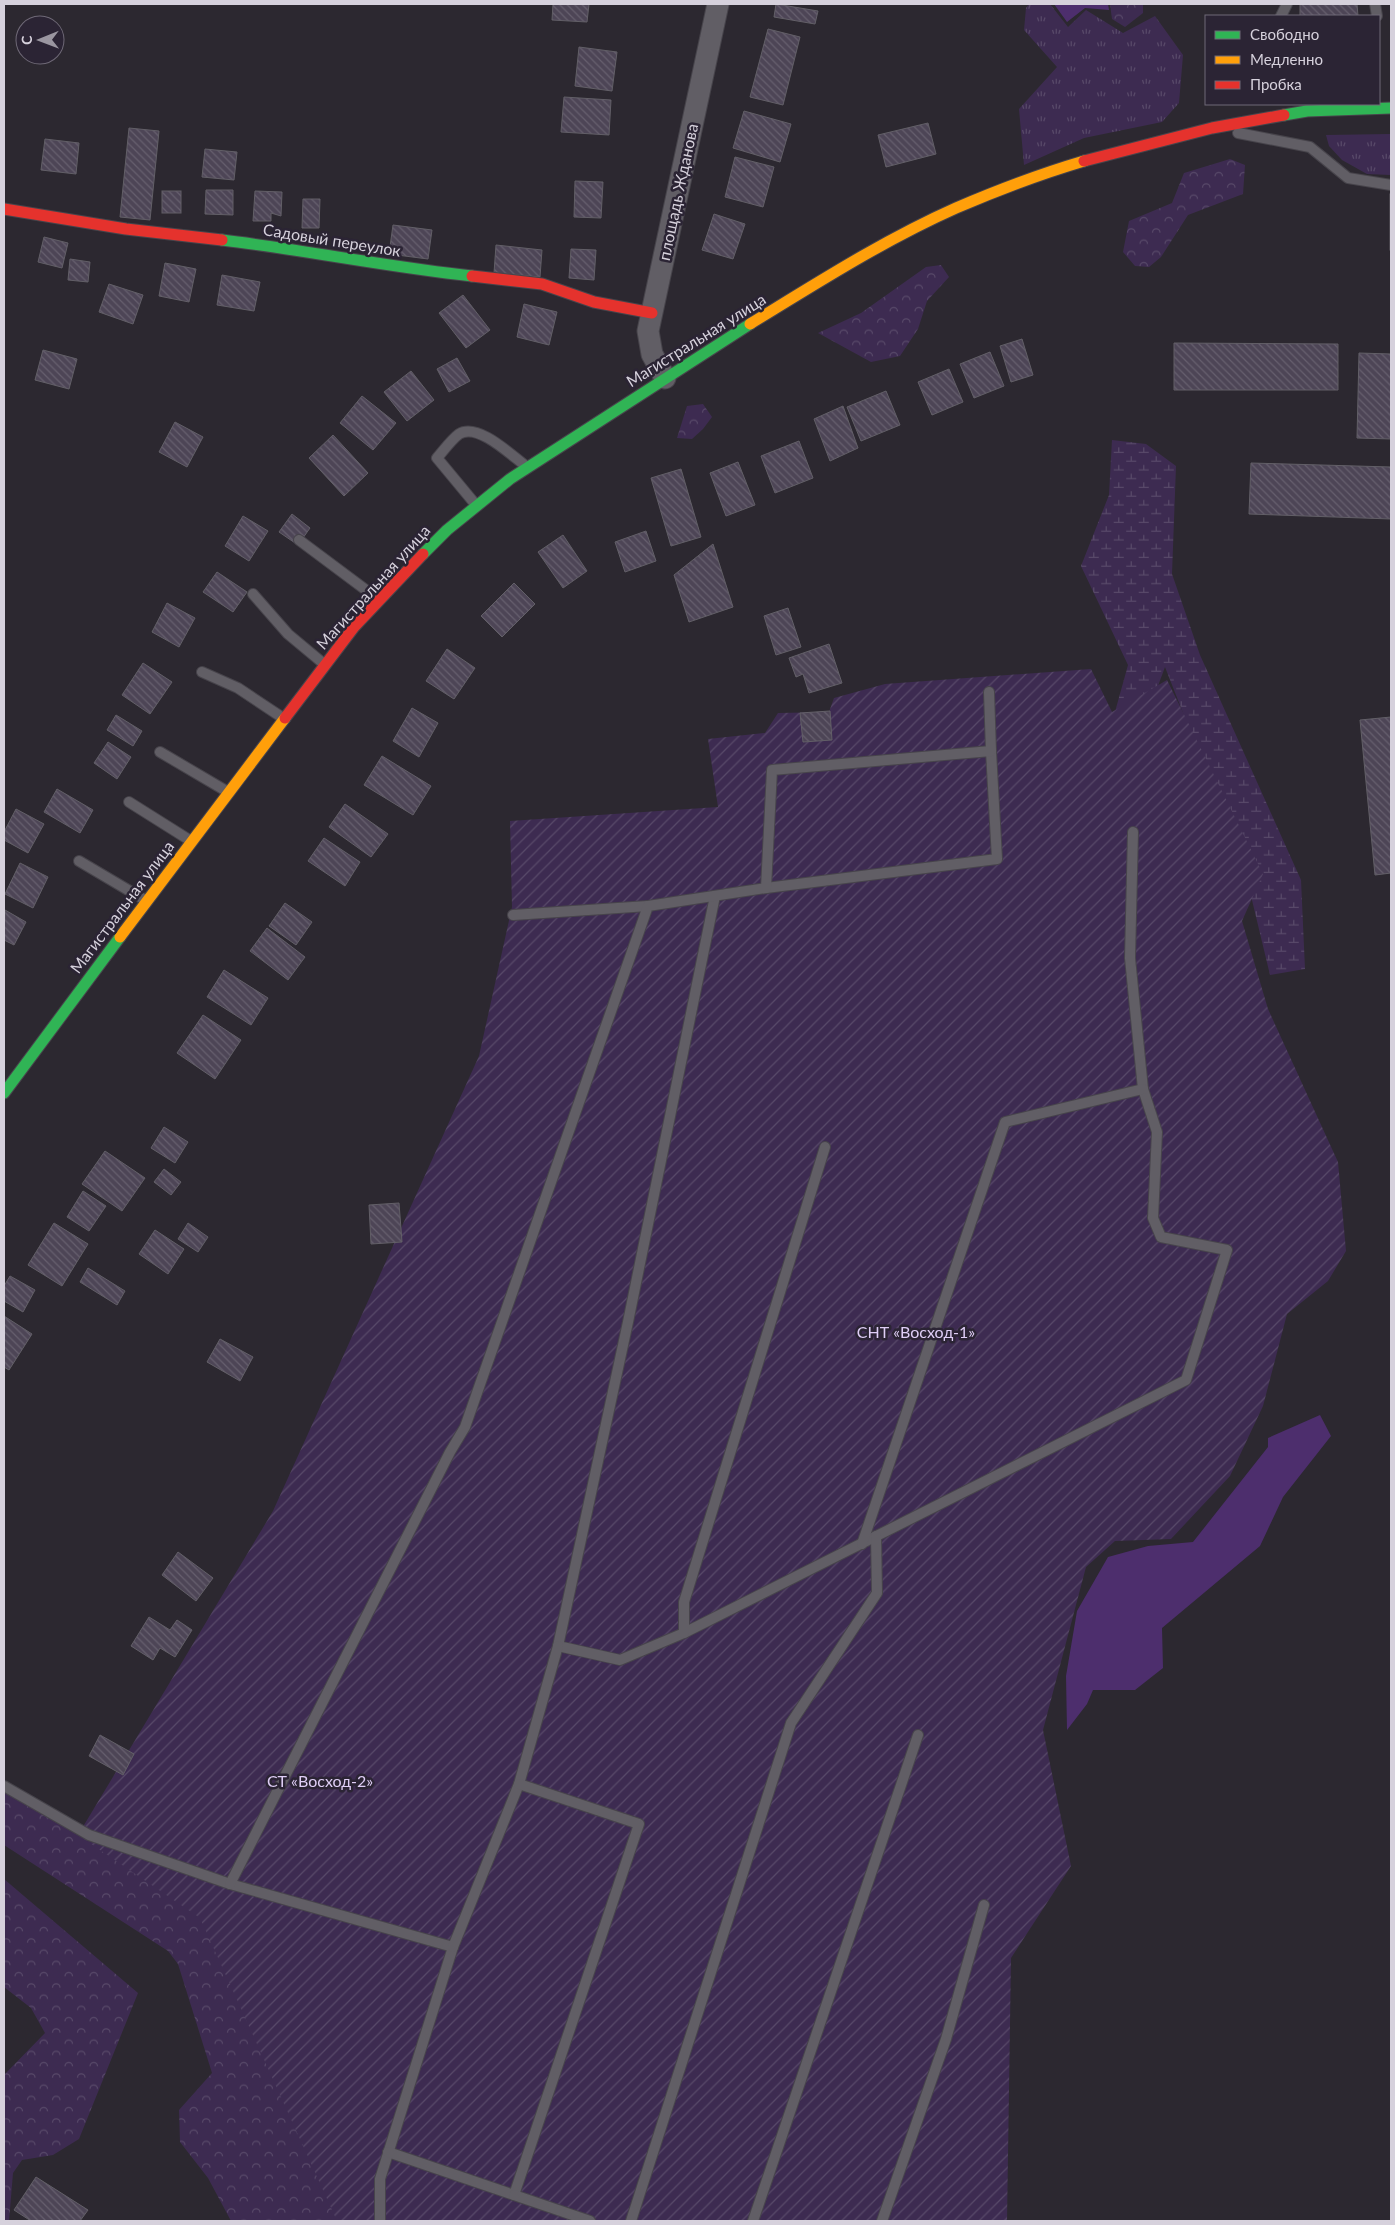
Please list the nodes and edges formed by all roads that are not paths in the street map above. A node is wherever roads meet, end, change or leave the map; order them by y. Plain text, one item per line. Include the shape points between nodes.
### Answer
1 (718, 4) edge
2 (1391, 108) edge
3 (1212, 128) junction
4 (1391, 185) edge
5 (4, 209) edge
6 (652, 313) junction
7 (665, 378) junction
8 (528, 468) junction
9 (476, 506) junction
10 (299, 540) dead end
11 (253, 594) dead end
12 (379, 600) junction
13 (325, 665) junction
14 (202, 672) dead end
15 (989, 692) dead end
16 (284, 719) junction
17 (991, 751) junction
18 (160, 752) dead end
19 (228, 792) junction
20 (129, 802) dead end
21 (1133, 832) dead end
22 (191, 841) junction
23 (79, 862) dead end
24 (766, 888) junction
25 (715, 896) junction
26 (146, 901) junction
27 (648, 906) junction
28 (514, 915) dead end
29 (1143, 1089) junction
30 (4, 1093) edge
31 (826, 1147) dead end
32 (876, 1536) junction
33 (862, 1544) junction
34 (684, 1633) junction
35 (558, 1646) junction
36 (918, 1735) dead end
37 (519, 1784) junction
38 (4, 1786) edge
39 (230, 1884) junction
40 (984, 1905) dead end
41 (453, 1947) junction
42 (388, 2152) junction
43 (514, 2195) junction
44 (380, 2221) edge
45 (590, 2221) edge
46 (631, 2221) edge
47 (753, 2221) edge
48 (882, 2221) edge

1 - 6 street, площадь Жданова
2 - 3 main road, Магистральная улица via 1260,115
3 - 4 lane via 1310,147 1348,178
3 - 7 main road, Магистральная улица via 1092,158 1029,178 954,209 869,252
5 - 6 main road, Садовый переулок via 126,229 279,247 399,268 542,284 594,302
6 - 7 street, площадь Жданова via 648,331 652,354
7 - 8 main road, Магистральная улица
8 - 9 main road, Магистральная улица
8 - 9 lane via 484,435 470,430 459,434 438,458
9 - 12 main road, Магистральная улица via 447,530
10 - 12 lane
11 - 13 lane via 288,634
12 - 13 main road, Магистральная улица
13 - 16 main road, Магистральная улица
14 - 16 lane via 238,688
15 - 17 lane
16 - 19 main road, Магистральная улица
17 - 24 lane via 772,770
17 - 24 lane via 996,859
18 - 19 lane
19 - 22 main road, Магистральная улица
20 - 22 lane
21 - 29 lane via 1130,958
22 - 26 main road, Магистральная улица
23 - 26 lane
24 - 25 lane
25 - 27 lane
25 - 35 lane
26 - 30 main road, Магистральная улица
27 - 28 lane
27 - 39 lane via 464,1427
29 - 32 lane via 1157,1132 1153,1218 1161,1237 1227,1250 1186,1380
29 - 33 lane via 1005,1122
31 - 34 lane via 684,1602
32 - 33 lane
32 - 46 lane via 877,1593 791,1723
33 - 34 lane
34 - 35 lane via 620,1660
35 - 37 lane
36 - 47 lane
37 - 41 lane
37 - 43 lane via 639,1824
38 - 39 lane via 89,1835
39 - 41 lane
40 - 48 lane via 946,2039
41 - 42 lane
42 - 43 lane
42 - 44 lane via 380,2178
43 - 45 lane

